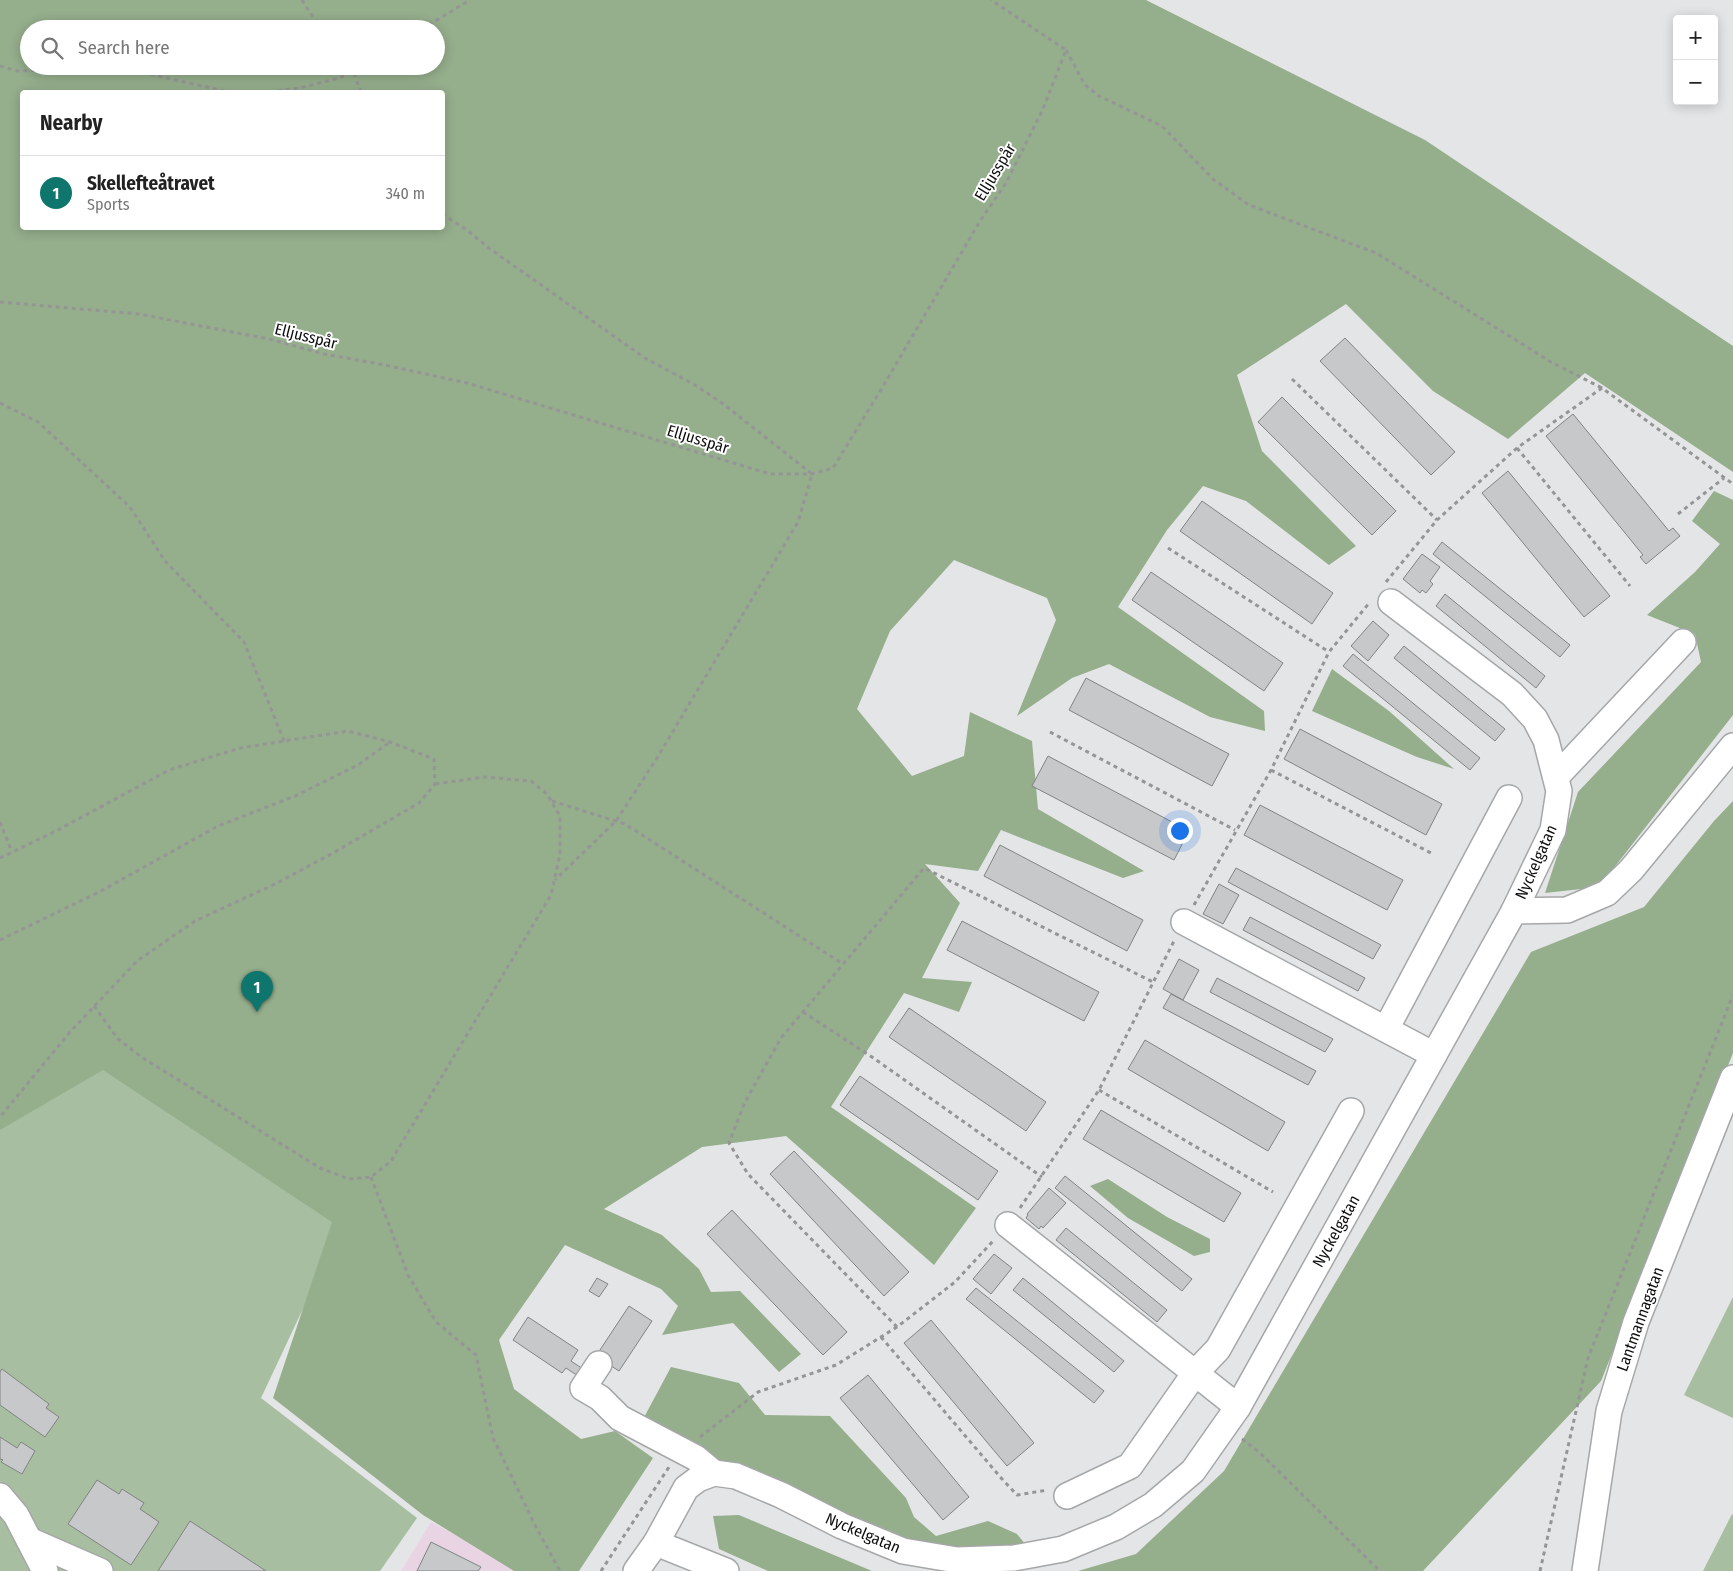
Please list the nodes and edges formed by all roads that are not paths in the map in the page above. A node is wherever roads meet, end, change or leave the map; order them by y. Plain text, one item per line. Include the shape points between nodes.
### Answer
1 (1382, 596) road end
2 (1683, 642) dead end
3 (1733, 746) edge
4 (1556, 778) junction
5 (1509, 798) dead end
6 (1514, 911) junction
7 (1184, 922) road end
8 (1386, 1029) junction
9 (1434, 1055) junction
10 (1733, 1078) edge
11 (1351, 1111) dead end
12 (1008, 1225) road end
13 (599, 1364) dead end
14 (1195, 1373) junction
15 (1232, 1417) junction
16 (714, 1473) junction
17 (0, 1496) edge
18 (1067, 1496) road end
19 (29, 1540) junction
20 (656, 1543) junction
21 (45, 1571) edge
22 (100, 1571) edge
23 (636, 1571) edge
24 (726, 1571) edge
25 (1585, 1571) edge

1 - 4 street, Nyckelgatan via 1518,700 1535,719 1546,740
2 - 4 street
3 - 6 street via 1632,870 1608,893 1567,910
4 - 6 street, Nyckelgatan via 1560,791 1553,830
5 - 8 street
6 - 9 street, Nyckelgatan
7 - 8 street
8 - 9 street
9 - 15 street, Nyckelgatan
10 - 25 street, Lantmannagatan via 1636,1322 1609,1411
11 - 14 street via 1218,1349
12 - 14 street
13 - 16 street via 583,1388 600,1398 620,1418 696,1458
14 - 15 street
14 - 18 street via 1130,1466
15 - 16 street, Nyckelgatan via 1193,1471 1152,1505 1116,1527 1064,1549 1014,1558 957,1560 903,1551 736,1476
16 - 20 street via 698,1478 686,1488
17 - 19 street via 16,1515
19 - 21 street
19 - 22 street
20 - 23 street
20 - 24 street

